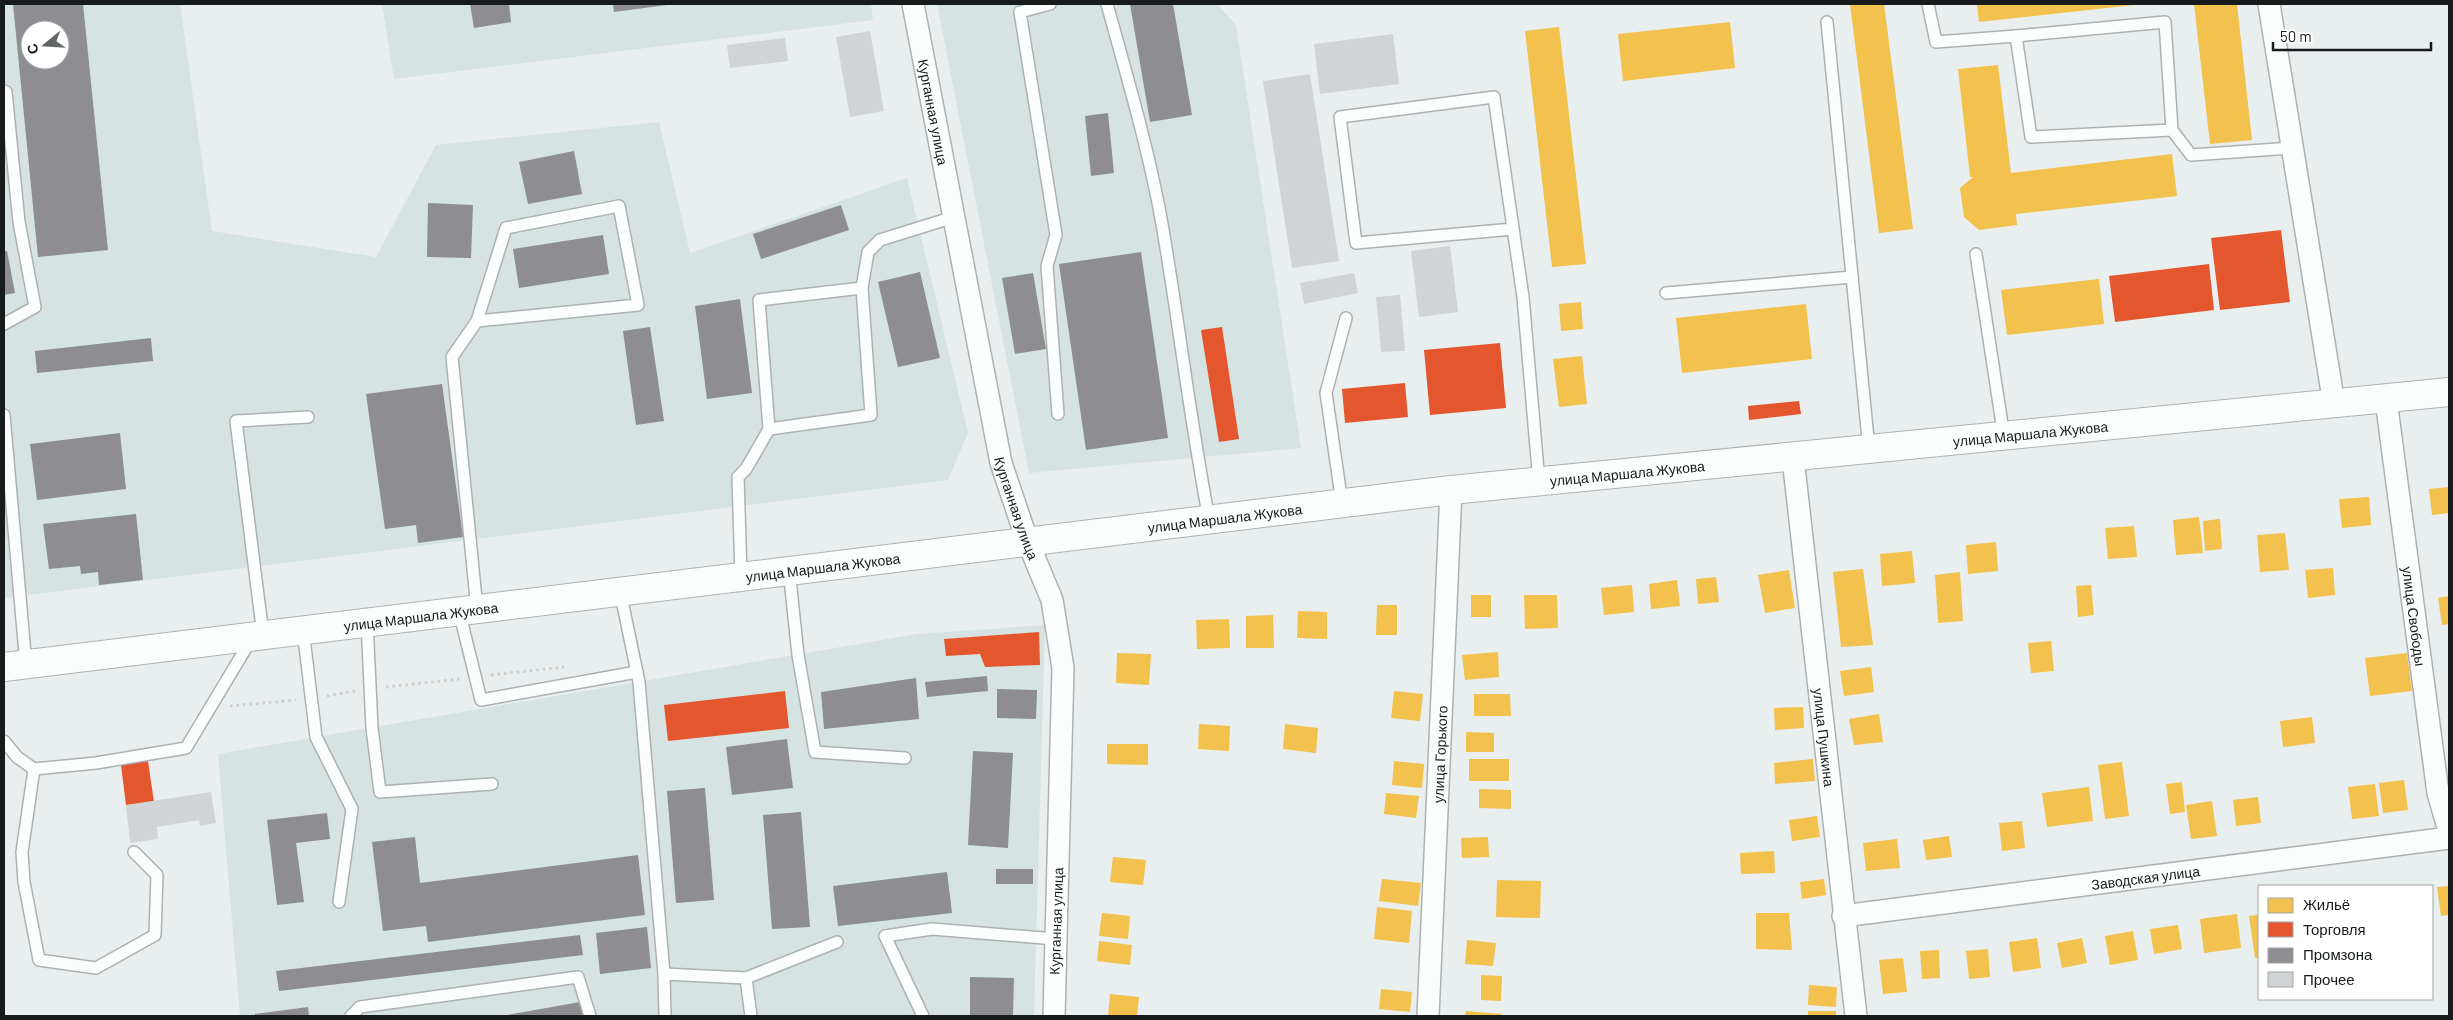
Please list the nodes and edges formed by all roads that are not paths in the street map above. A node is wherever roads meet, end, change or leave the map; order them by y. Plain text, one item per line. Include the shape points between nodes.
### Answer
1 (913, 4) edge
2 (1050, 4) edge
3 (1107, 4) edge
4 (1928, 4) edge
5 (2269, 4) edge
6 (1827, 22) dead end
7 (2016, 36) junction
8 (4, 91) edge
9 (2172, 130) junction
10 (2292, 148) junction
11 (954, 216) junction
12 (1513, 229) junction
13 (1976, 254) dead end
14 (1852, 277) junction
15 (862, 288) junction
16 (1666, 293) dead end
17 (1346, 318) dead end
18 (477, 321) junction
19 (4, 324) edge
20 (2449, 392) edge
21 (2386, 400) junction
22 (2334, 404) junction
23 (1058, 414) dead end
24 (4, 415) edge
25 (308, 417) dead end
26 (769, 429) junction
27 (2004, 437) junction
28 (1869, 450) junction
29 (1793, 458) junction
30 (1538, 482) junction
31 (1451, 490) junction
32 (1342, 503) junction
33 (1209, 519) junction
34 (1027, 540) junction
35 (788, 570) junction
36 (741, 576) junction
37 (620, 591) junction
38 (468, 610) junction
39 (367, 622) junction
40 (303, 630) junction
41 (258, 636) junction
42 (15, 666) edge
43 (637, 672) junction
44 (4, 741) edge
45 (905, 758) dead end
46 (34, 769) junction
47 (492, 784) dead end
48 (2449, 831) edge
49 (2449, 838) edge
50 (134, 852) dead end
51 (339, 902) dead end
52 (1843, 916) junction
53 (1056, 939) junction
54 (837, 942) dead end
55 (664, 974) junction
56 (746, 978) junction
57 (351, 1016) edge
58 (590, 1016) edge
59 (665, 1016) edge
60 (751, 1016) edge
61 (923, 1016) edge
62 (1054, 1016) edge
63 (1428, 1016) edge
64 (1856, 1016) edge

1 - 11 street, Курганная улица
2 - 23 lane via 1020,12 1056,235 1046,266
3 - 33 lane via 1141,128 1162,223
4 - 7 lane via 1936,42
5 - 10 street
6 - 14 lane
7 - 9 lane via 2031,137
7 - 9 lane via 2165,22
8 - 19 lane via 19,222 35,307
9 - 10 lane via 2191,155
10 - 22 street
11 - 15 lane via 880,240 868,252
11 - 34 street, Курганная улица via 1001,463
12 - 12 lane via 1356,243 1340,117 1494,97
12 - 30 lane via 1523,298
13 - 27 lane
14 - 16 lane
14 - 28 lane
15 - 26 lane via 871,415
15 - 26 lane via 759,300
17 - 32 lane via 1326,393
18 - 18 lane via 506,228 619,206 638,305
18 - 38 lane via 452,357
20 - 21 main road, улица Маршала Жукова
21 - 22 main road, улица Маршала Жукова
21 - 48 street, улица Свободы via 2438,792
22 - 27 main road, улица Маршала Жукова
24 - 42 lane
25 - 41 lane via 236,421
26 - 36 lane via 738,477
27 - 28 main road, улица Маршала Жукова
28 - 29 main road, улица Маршала Жукова
29 - 30 main road, улица Маршала Жукова
29 - 52 street, улица Пушкина
30 - 31 main road, улица Маршала Жукова
31 - 32 main road, улица Маршала Жукова
31 - 63 street, улица Горького
32 - 33 main road, улица Маршала Жукова
33 - 34 main road, улица Маршала Жукова
34 - 35 main road, улица Маршала Жукова
34 - 53 street, Курганная улица via 1052,600 1063,668
35 - 36 main road, улица Маршала Жукова
35 - 45 lane via 798,655 815,752
36 - 37 main road, улица Маршала Жукова
37 - 38 main road, улица Маршала Жукова
37 - 43 lane
38 - 39 main road, улица Маршала Жукова
38 - 43 lane via 475,677 481,700
39 - 40 main road, улица Маршала Жукова
39 - 47 lane via 380,792
40 - 41 main road, улица Маршала Жукова
40 - 51 lane via 316,737 352,809
41 - 42 main road, улица Маршала Жукова
41 - 46 lane via 186,748 96,764
43 - 55 lane
44 - 46 lane via 17,757
46 - 50 lane via 22,852 24,882 39,960 96,968 155,935 157,875
49 - 52 street, Заводская улица
52 - 64 street, улица Пушкина
53 - 61 lane via 932,928 886,936
53 - 62 street, Курганная улица
54 - 56 lane
55 - 56 lane
55 - 59 lane
56 - 60 lane
57 - 58 lane via 360,1007 578,977

